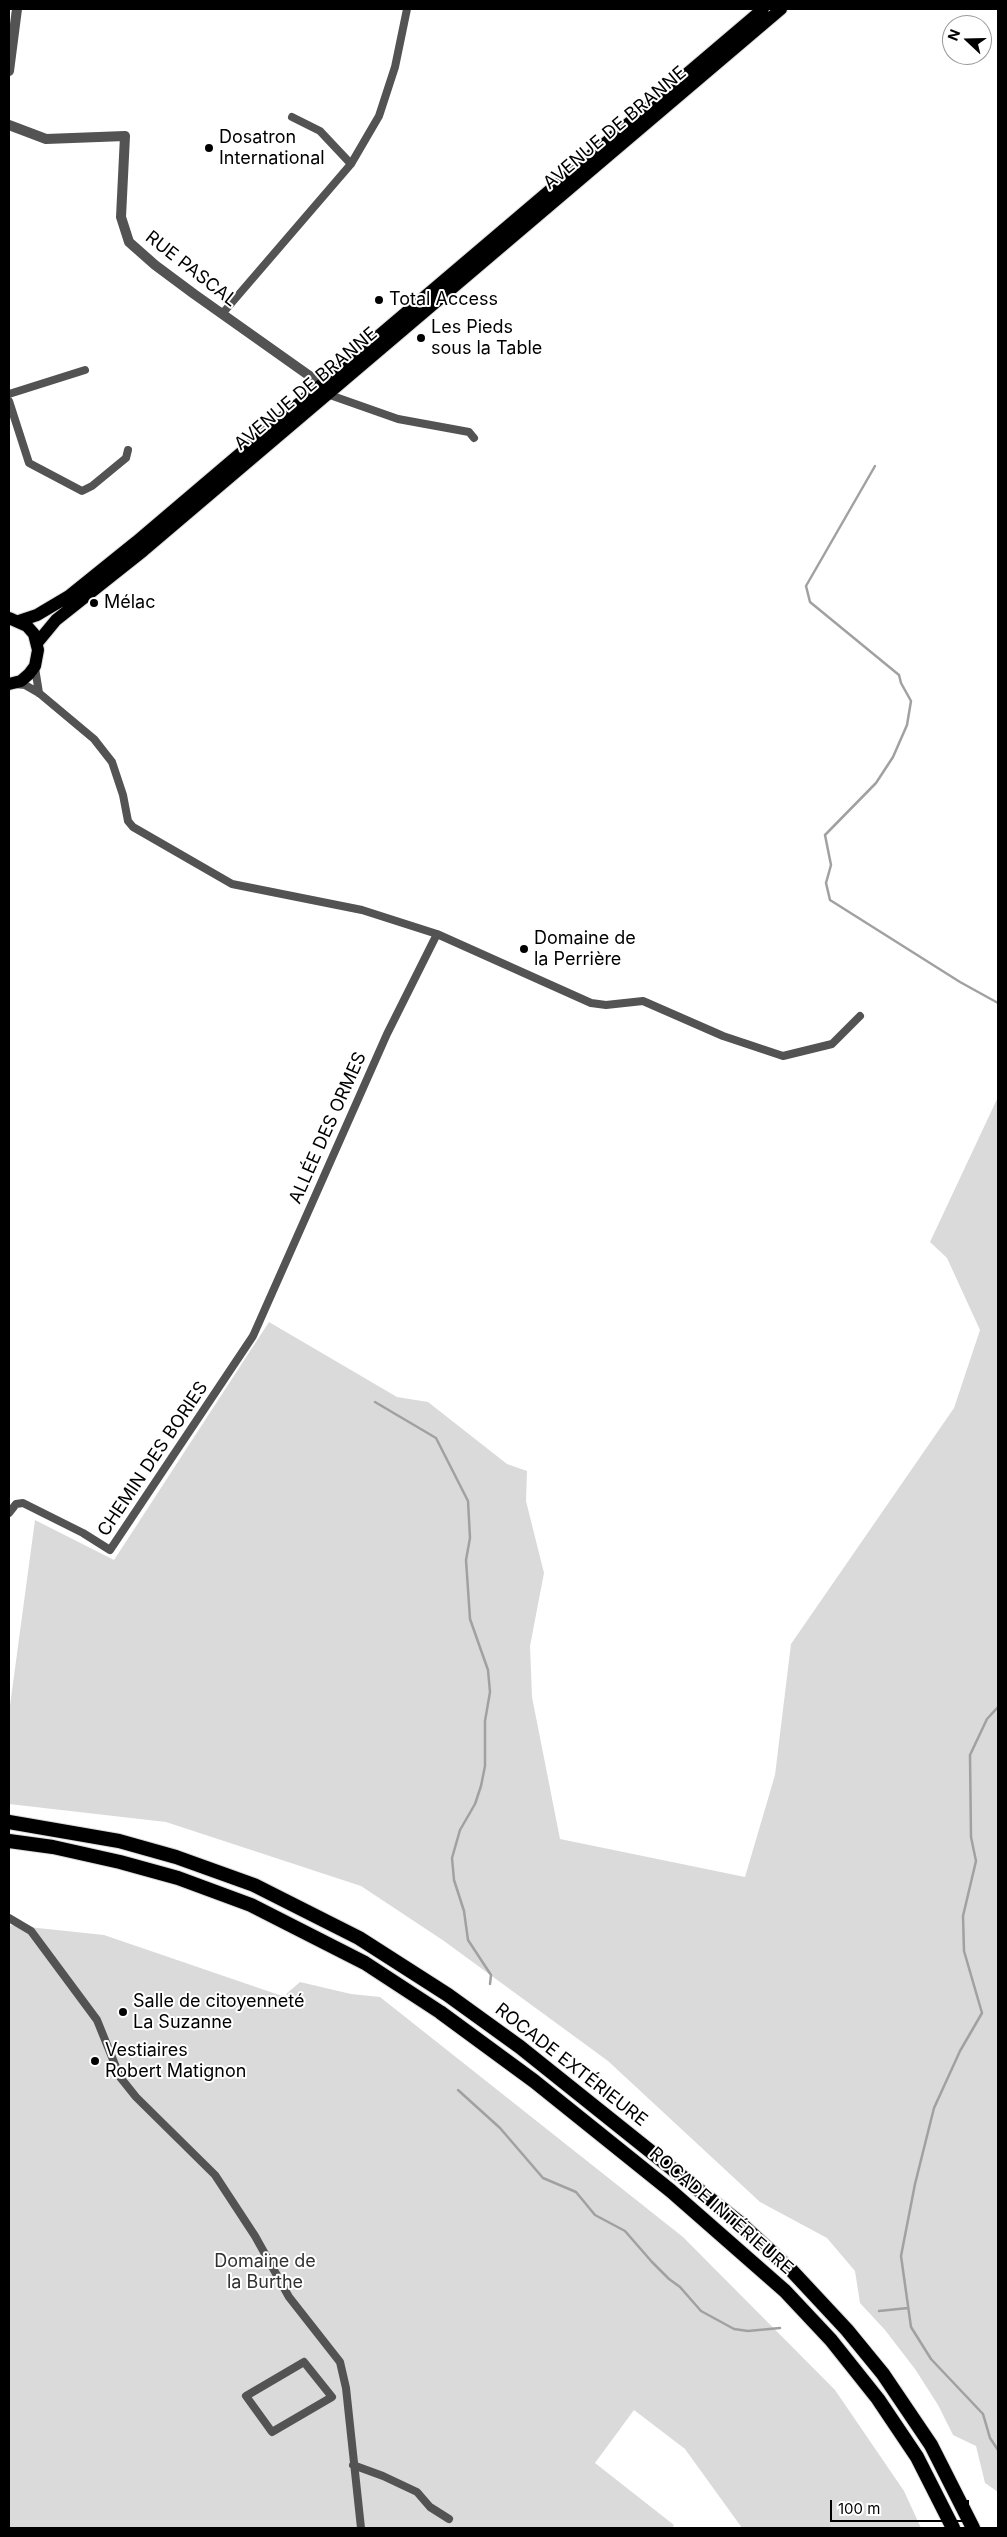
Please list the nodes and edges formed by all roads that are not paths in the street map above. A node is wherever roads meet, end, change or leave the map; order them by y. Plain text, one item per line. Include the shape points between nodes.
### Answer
1 (17, 9) edge
2 (407, 9) edge
3 (764, 9) edge
4 (781, 9) edge
5 (10, 57) edge
6 (9, 71) edge
7 (292, 117) dead end
8 (9, 126) edge
9 (351, 164) junction
10 (222, 314) junction
11 (85, 370) dead end
12 (324, 389) junction
13 (9, 394) edge
14 (9, 401) edge
15 (474, 438) dead end
16 (128, 450) dead end
17 (12, 617) edge
18 (37, 643) junction
19 (35, 666) junction
20 (10, 684) edge
21 (39, 693) junction
22 (437, 934) junction
23 (860, 1016) dead end
24 (253, 1336) joint
25 (9, 1513) edge
26 (9, 1822) edge
27 (9, 1841) edge
28 (9, 1918) edge
29 (249, 2402) joint
30 (352, 2465) junction
31 (449, 2519) dead end
32 (361, 2528) edge
33 (953, 2528) edge
34 (973, 2528) edge

1 - 5 street
2 - 9 street via 395,67 379,116
3 - 12 main road, AVENUE DE BRANNE
4 - 12 main road, AVENUE DE BRANNE
5 - 6 street
7 - 9 street via 320,131
8 - 10 street, RUE PASCAL via 46,139 125,136 120,217 129,242
9 - 10 street
10 - 12 street, RUE PASCAL
11 - 13 street
12 - 15 street via 398,419 469,432
12 - 17 main road, AVENUE DE BRANNE via 68,596 37,615
12 - 18 main road, AVENUE DE BRANNE via 143,551 56,620
14 - 16 street via 29,463 82,490 92,486 126,458
17 - 18 main road via 34,634
18 - 19 main road
19 - 20 main road via 25,678
19 - 21 street
20 - 21 street via 25,685
21 - 22 street via 94,739 112,762 128,821 133,827 232,884 362,910
22 - 23 street via 591,1003 606,1005 643,1001 723,1036 783,1056 832,1044
22 - 24 street, ALLÉE DES ORMES via 387,1034
24 - 25 street, CHEMIN DES BORIES via 110,1550 23,1503 16,1504
26 - 34 highway, ROCADE EXTÉRIEURE via 119,1841 176,1857 254,1886 359,1938 448,1995 520,2047 740,2224 792,2271 841,2323 883,2374 931,2444
27 - 33 highway, ROCADE INTÉRIEURE via 120,1862 178,1878 251,1905 365,1963 440,2012 534,2081 672,2191 785,2291 831,2340 878,2399 917,2457
28 - 30 street via 31,1931 97,2020 120,2076 136,2097 215,2175 255,2236 289,2297 340,2362 346,2388
29 - 29 street via 272,2432 332,2397 304,2362 246,2396
30 - 31 street via 417,2492 430,2507
30 - 32 street

